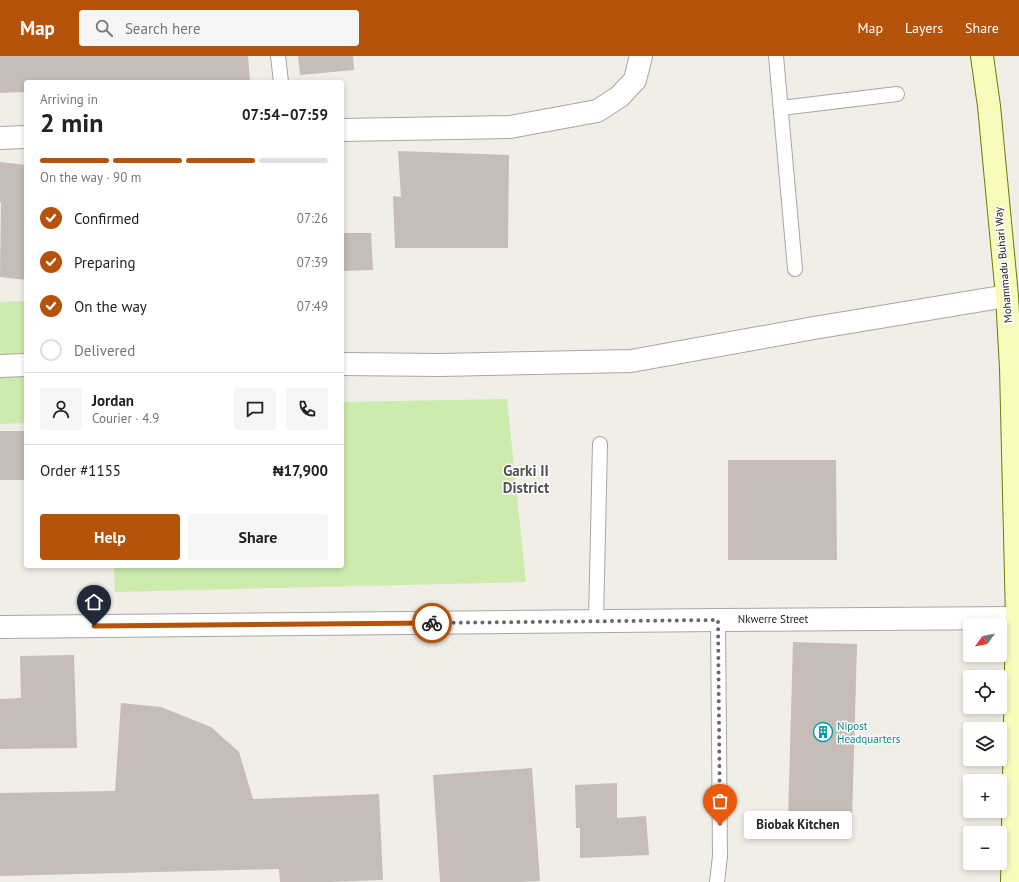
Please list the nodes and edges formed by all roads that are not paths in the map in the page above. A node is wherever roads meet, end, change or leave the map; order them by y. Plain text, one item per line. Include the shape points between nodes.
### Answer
1 (278, 56) edge
2 (641, 56) edge
3 (776, 56) edge
4 (982, 56) edge
5 (281, 80) edge
6 (897, 94) dead end
7 (781, 108) junction
8 (344, 130) edge
9 (24, 137) edge
10 (0, 138) edge
11 (795, 270) dead end
12 (1007, 296) junction
13 (344, 364) edge
14 (24, 365) edge
15 (0, 366) edge
16 (600, 444) dead end
17 (1018, 618) edge
18 (718, 620) junction
19 (596, 621) junction
20 (0, 627) edge
21 (717, 882) edge
22 (1012, 882) edge

1 - 5 lane
2 - 8 street via 635,80 619,97 597,112 510,127
3 - 7 lane
4 - 12 main road, Mohammadu Buhari Way
6 - 7 lane
7 - 11 lane
9 - 10 street
12 - 13 street via 631,361
12 - 17 main road, Mohammadu Buhari Way
14 - 15 street
16 - 19 lane
17 - 18 street, Nkwerre Street
17 - 22 main road, Mohammadu Buhari Way
18 - 19 street, Nkwerre Street
18 - 21 lane via 720,856
19 - 20 street, Nkwerre Street

